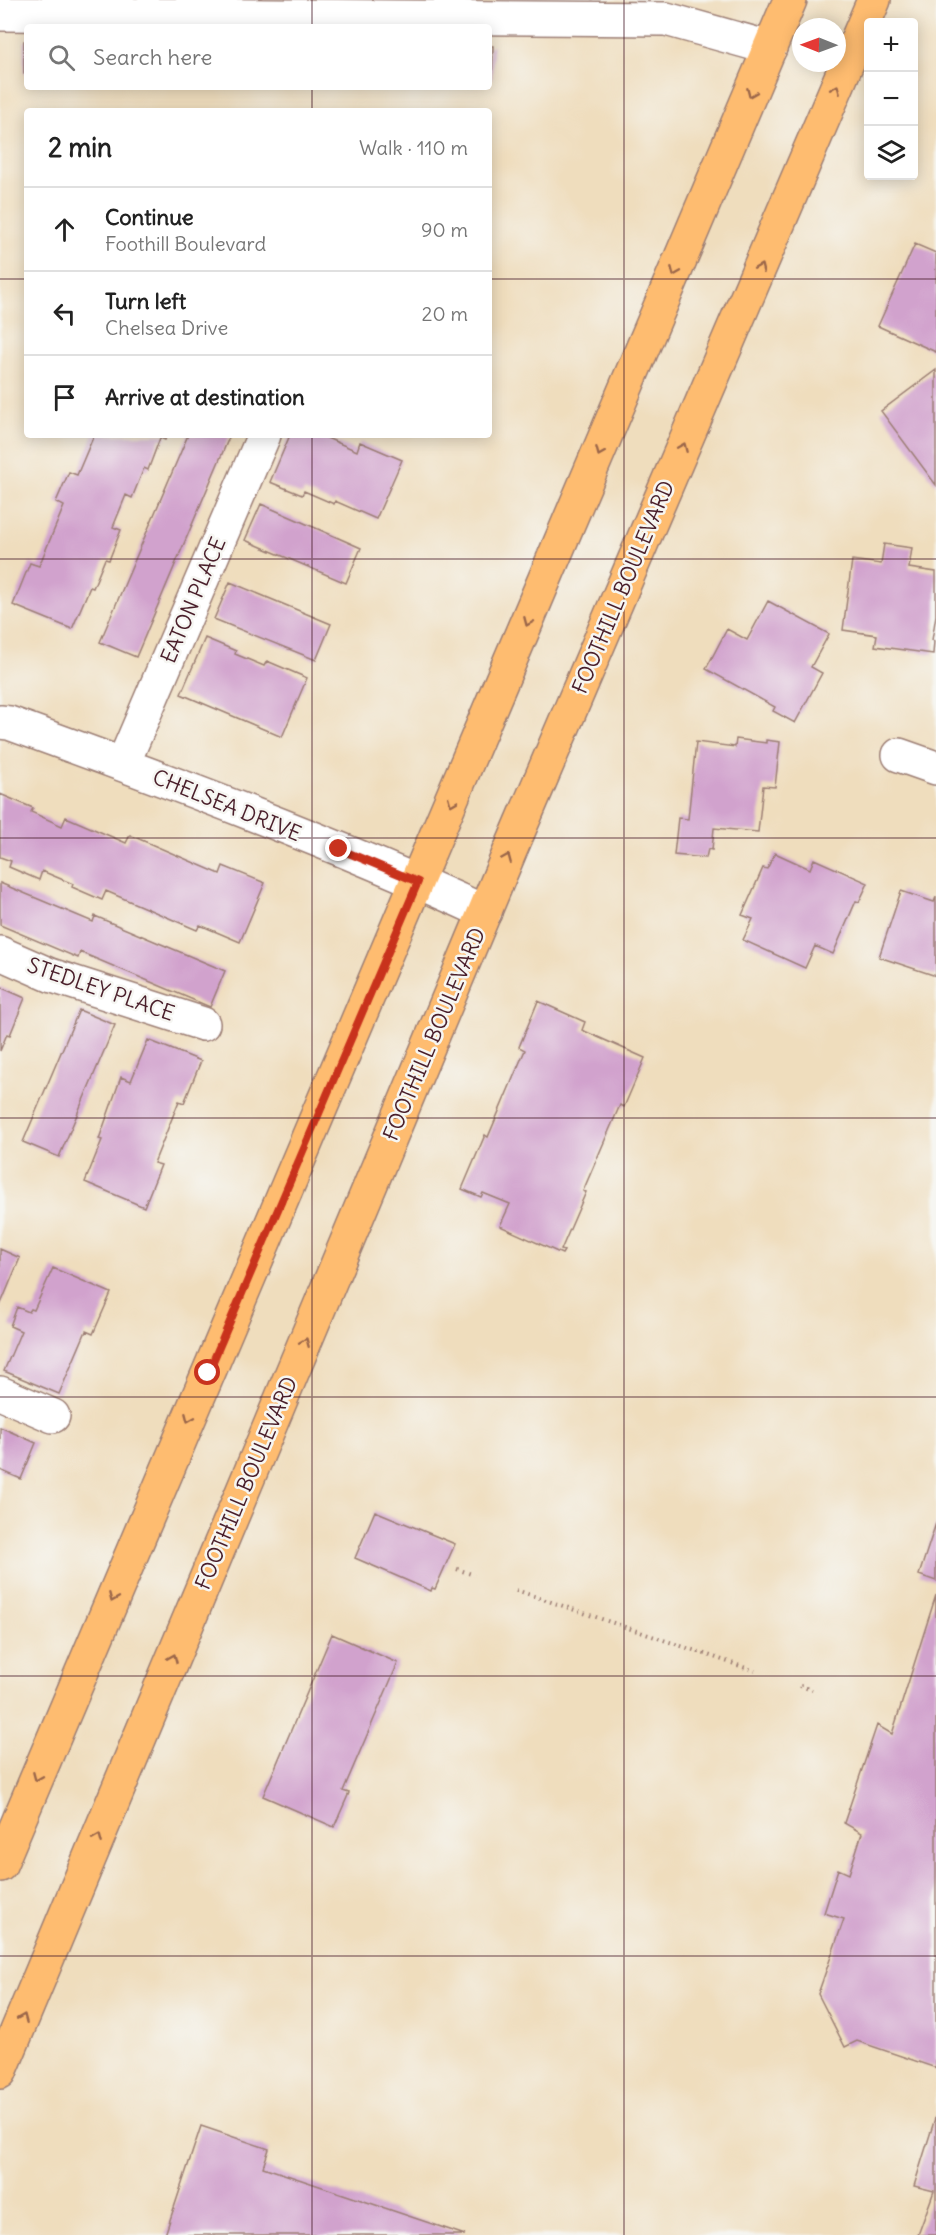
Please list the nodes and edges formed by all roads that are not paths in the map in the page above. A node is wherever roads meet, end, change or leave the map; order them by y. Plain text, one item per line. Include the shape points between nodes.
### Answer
1 (790, 0) edge
2 (874, 0) edge
3 (254, 8) edge
4 (0, 14) edge
5 (770, 48) junction
6 (263, 438) edge
7 (0, 722) edge
8 (899, 755) dead end
9 (123, 764) junction
10 (936, 768) edge
11 (418, 882) junction
12 (484, 912) junction
13 (0, 953) edge
14 (203, 1024) dead end
15 (0, 1393) edge
16 (53, 1416) dead end
17 (0, 1865) edge
18 (0, 2072) edge

1 - 5 main road
12 -> 2 main road, FOOTHILL BOULEVARD
3 - 4 street
3 - 5 street via 666,19
5 -> 11 main road
6 - 9 street, EATON PLACE
7 - 9 street, CHELSEA DRIVE
8 - 10 street
9 - 11 street, CHELSEA DRIVE
11 - 12 street, CHELSEA DRIVE
11 -> 17 main road
18 -> 12 main road, FOOTHILL BOULEVARD
13 - 14 street, STEDLEY PLACE via 50,975
15 - 16 street

